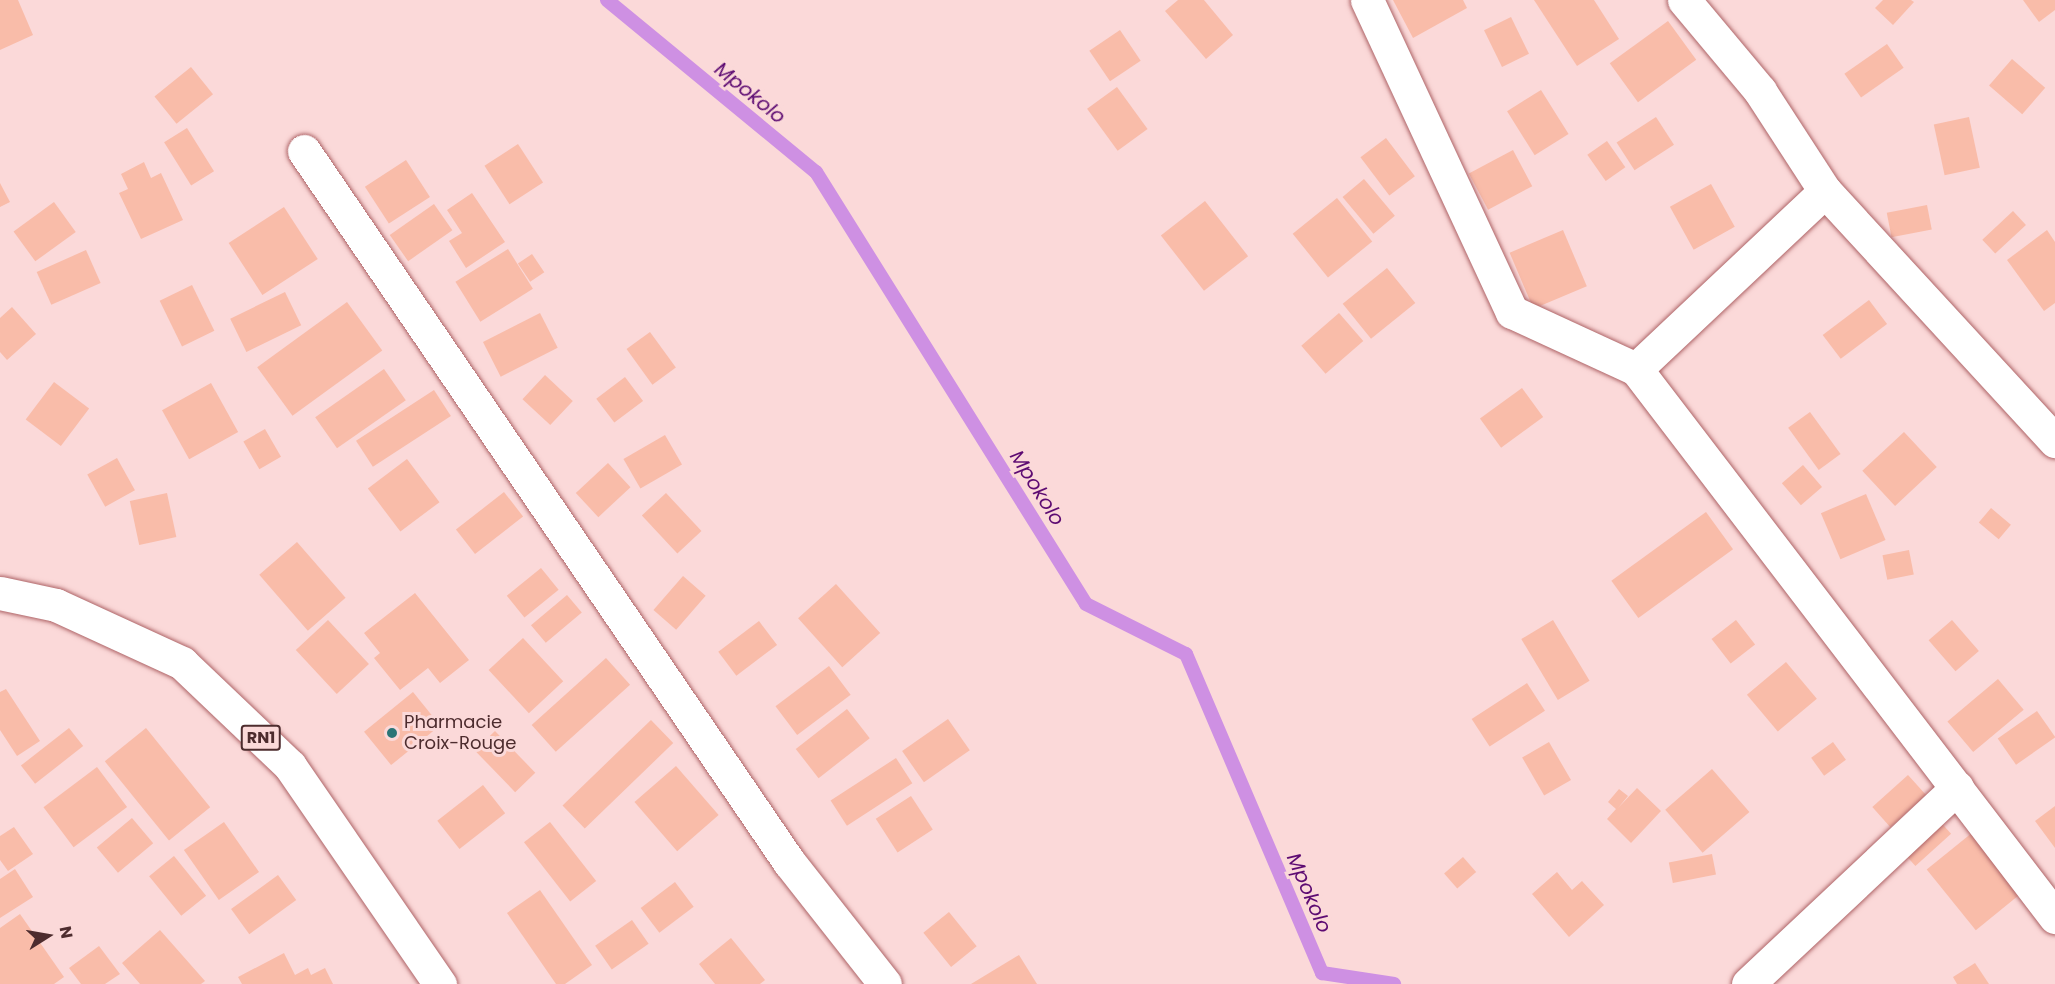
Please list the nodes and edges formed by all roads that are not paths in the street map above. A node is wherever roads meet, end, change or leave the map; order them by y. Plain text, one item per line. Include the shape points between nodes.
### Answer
1 (1367, 0) edge
2 (1684, 0) edge
3 (304, 151) dead end
4 (1825, 191) junction
5 (1636, 369) junction
6 (2055, 441) edge
7 (0, 593) edge
8 (1957, 788) junction
9 (2055, 917) edge
10 (440, 984) edge
11 (885, 984) edge
12 (1748, 984) edge

1 - 5 main road via 1512,312
2 - 4 main road via 1760,91
3 - 11 main road via 789,862
4 - 5 main road
4 - 6 main road
5 - 8 main road
7 - 10 main road, RN1 via 56,605 182,663 290,766
8 - 9 main road
8 - 12 main road

